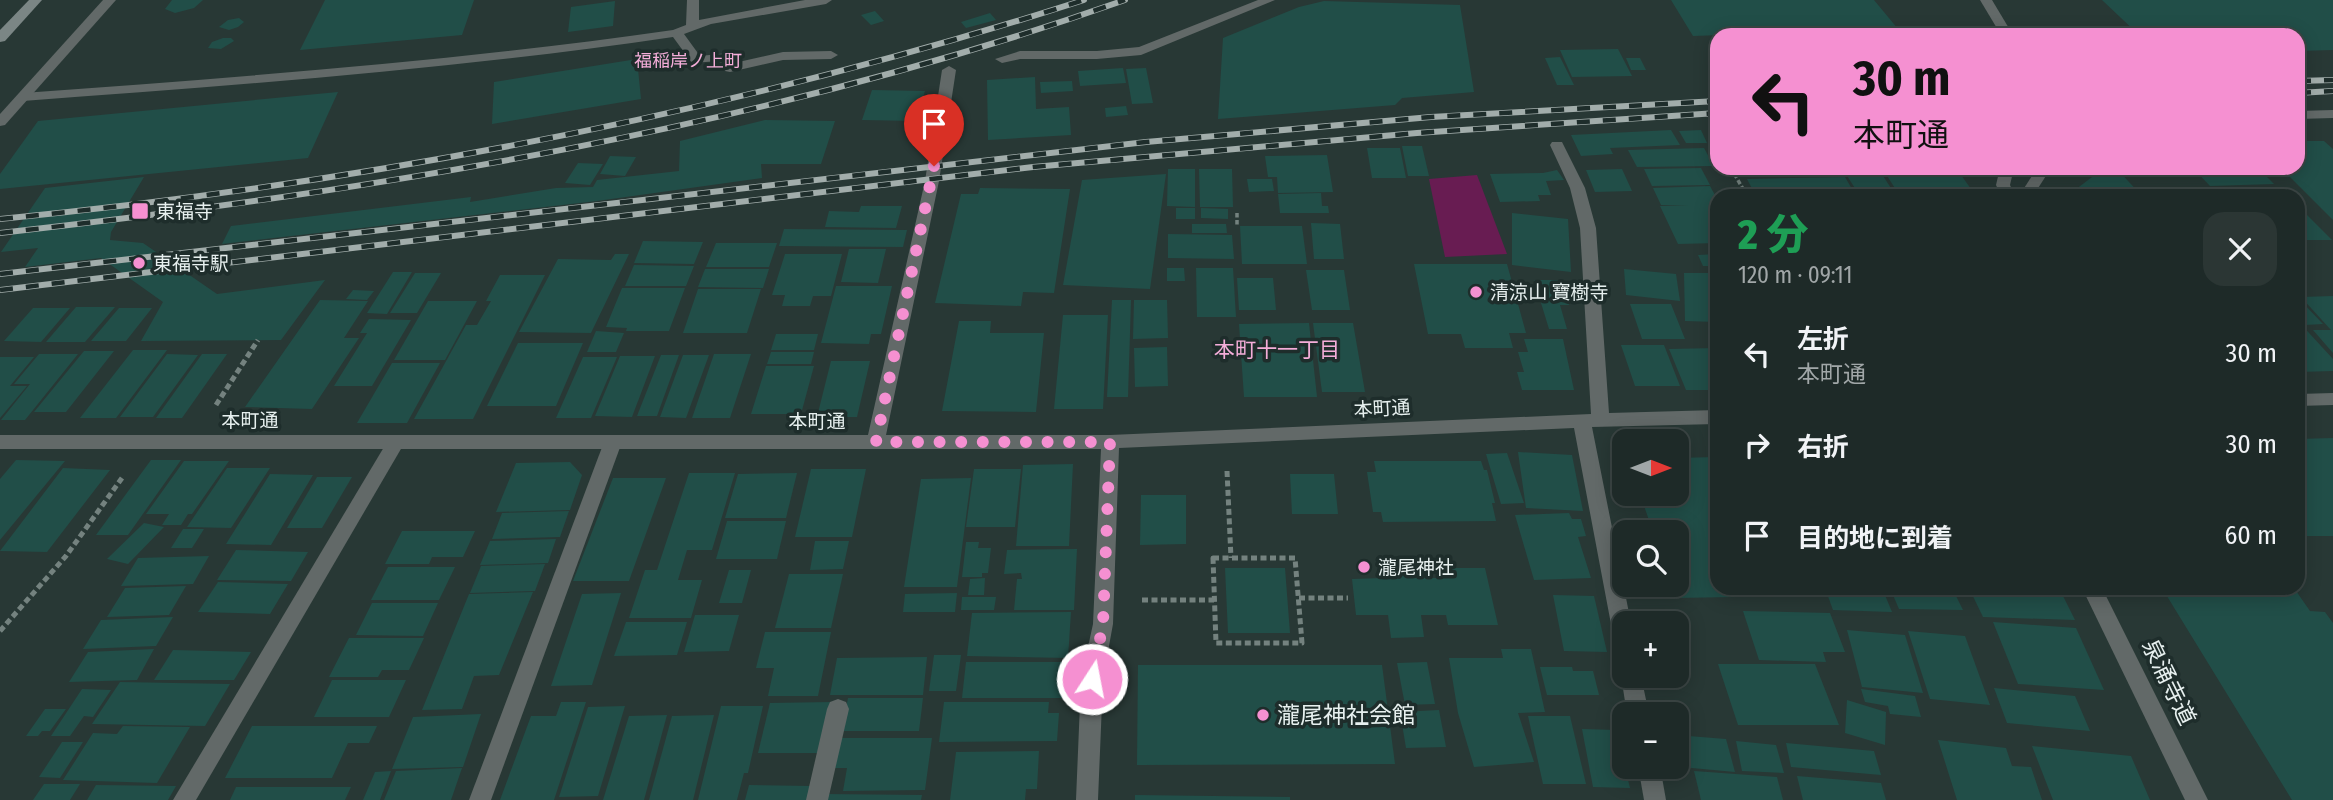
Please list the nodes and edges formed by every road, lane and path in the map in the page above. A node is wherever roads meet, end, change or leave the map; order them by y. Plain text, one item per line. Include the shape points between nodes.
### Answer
1 (36, 0) edge
2 (693, 0) edge
3 (826, 0) edge
4 (1269, 0) edge
5 (1986, 0) edge
6 (106, 5) edge
7 (692, 27) junction
8 (2003, 28) edge
9 (676, 33) junction
10 (0, 38) edge
11 (831, 55) dead end
12 (1002, 59) dead end
13 (948, 70) dead end
14 (23, 97) junction
15 (0, 99) edge
16 (2333, 114) edge
17 (2305, 115) edge
18 (0, 122) edge
19 (1557, 145) dead end
20 (1237, 213) dead end
21 (1237, 226) dead end
22 (258, 340) dead end
23 (2333, 399) edge
24 (2305, 400) edge
25 (209, 415) dead end
26 (1710, 417) edge
27 (1591, 420) junction
28 (0, 442) edge
29 (396, 442) junction
30 (613, 442) junction
31 (876, 442) junction
32 (1110, 442) junction
33 (1227, 469) dead end
34 (123, 477) dead end
35 (1231, 558) junction
36 (2096, 595) edge
37 (1298, 598) junction
38 (1348, 598) dead end
39 (1104, 600) junction
40 (1214, 600) junction
41 (1620, 611) edge
42 (0, 631) edge
43 (838, 709) dead end
44 (1651, 779) edge
45 (184, 800) edge
46 (480, 800) edge
47 (817, 800) edge
48 (1087, 800) edge
49 (1655, 800) edge
50 (2197, 800) edge

1 - 10 main road
2 - 7 street
3 - 7 street
4 - 12 street via 1141,51
5 - 8 street
6 - 14 street
7 - 9 street
9 - 11 street via 696,60 723,56 730,68 783,56
9 - 14 street via 446,64
13 - 31 street via 932,181
14 - 15 street
14 - 18 street
16 - 17 street
19 - 27 street via 1574,173 1593,260
20 - 21 path
22 - 25 path
23 - 24 street
26 - 27 street, 本町通
27 - 32 street, 本町通
27 - 41 street
28 - 29 street, 本町通
29 - 30 street, 本町通
29 - 45 street
30 - 31 street, 本町通
30 - 46 street
31 - 32 street, 本町通
32 - 39 street
33 - 35 path
34 - 42 path via 66,556
35 - 37 path via 1295,558
35 - 40 path via 1213,558
36 - 50 street, 泉涌寺道
37 - 38 path
37 - 40 path via 1302,643 1216,643
39 - 40 path
39 - 48 street via 1092,679
43 - 47 street
44 - 49 street

